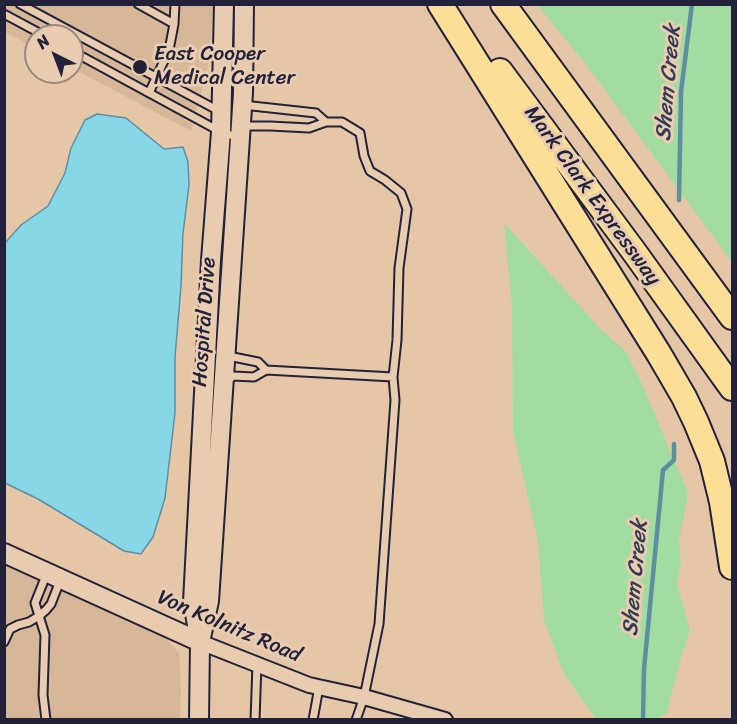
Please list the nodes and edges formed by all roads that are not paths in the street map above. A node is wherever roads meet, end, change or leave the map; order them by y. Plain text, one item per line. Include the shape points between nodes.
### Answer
1 (20, 4) edge
2 (138, 4) edge
3 (175, 4) edge
4 (224, 4) edge
5 (244, 4) edge
6 (440, 4) edge
7 (450, 4) edge
8 (503, 4) edge
9 (4, 14) edge
10 (174, 24) junction
11 (24, 25) edge
12 (84, 58) edge
13 (156, 77) junction
14 (149, 93) junction
15 (221, 112) junction
16 (241, 121) junction
17 (326, 122) junction
18 (221, 132) junction
19 (732, 316) edge
20 (225, 356) junction
21 (266, 370) junction
22 (393, 377) junction
23 (224, 384) junction
24 (732, 388) edge
25 (4, 553) edge
26 (732, 567) edge
27 (54, 575) junction
28 (39, 616) junction
29 (4, 642) edge
30 (200, 642) junction
31 (257, 664) junction
32 (318, 687) junction
33 (364, 697) junction
34 (46, 720) edge
35 (199, 720) edge
36 (255, 720) edge
37 (313, 720) edge
38 (356, 720) edge
39 (445, 720) edge

1 - 13 lane
2 - 10 lane
3 - 10 lane
4 - 15 street, Hospital Drive
5 - 16 street, Hospital Drive
6 - 26 highway via 684,397 712,462
7 - 24 highway, Mark Clark Expressway
8 - 19 highway, Mark Clark Expressway
9 - 11 lane
10 - 13 lane
12 - 14 lane
13 - 14 lane
13 - 15 lane
14 - 18 lane
15 - 16 lane
15 - 18 street, Hospital Drive
16 - 17 lane via 309,128
16 - 17 lane via 316,113
16 - 18 lane
16 - 20 street, Hospital Drive
17 - 22 lane via 342,122 360,133 370,171 401,193 407,209 399,268
18 - 30 street, Hospital Drive via 193,602
20 - 21 lane via 258,362
20 - 23 street, Hospital Drive
21 - 22 lane
21 - 23 lane via 255,376 233,376
22 - 33 lane via 395,400 379,624
23 - 30 street, Hospital Drive via 209,601
25 - 27 street, Von Kolnitz Road
27 - 28 lane via 51,604
27 - 28 lane via 35,603
27 - 30 street, Von Kolnitz Road
28 - 29 lane via 10,629
28 - 34 lane via 45,635
30 - 31 street, Von Kolnitz Road
30 - 35 street, Hospital Drive
31 - 32 street, Von Kolnitz Road
31 - 36 lane
32 - 33 street, Von Kolnitz Road
32 - 37 lane
33 - 38 lane
33 - 39 street, Von Kolnitz Road

